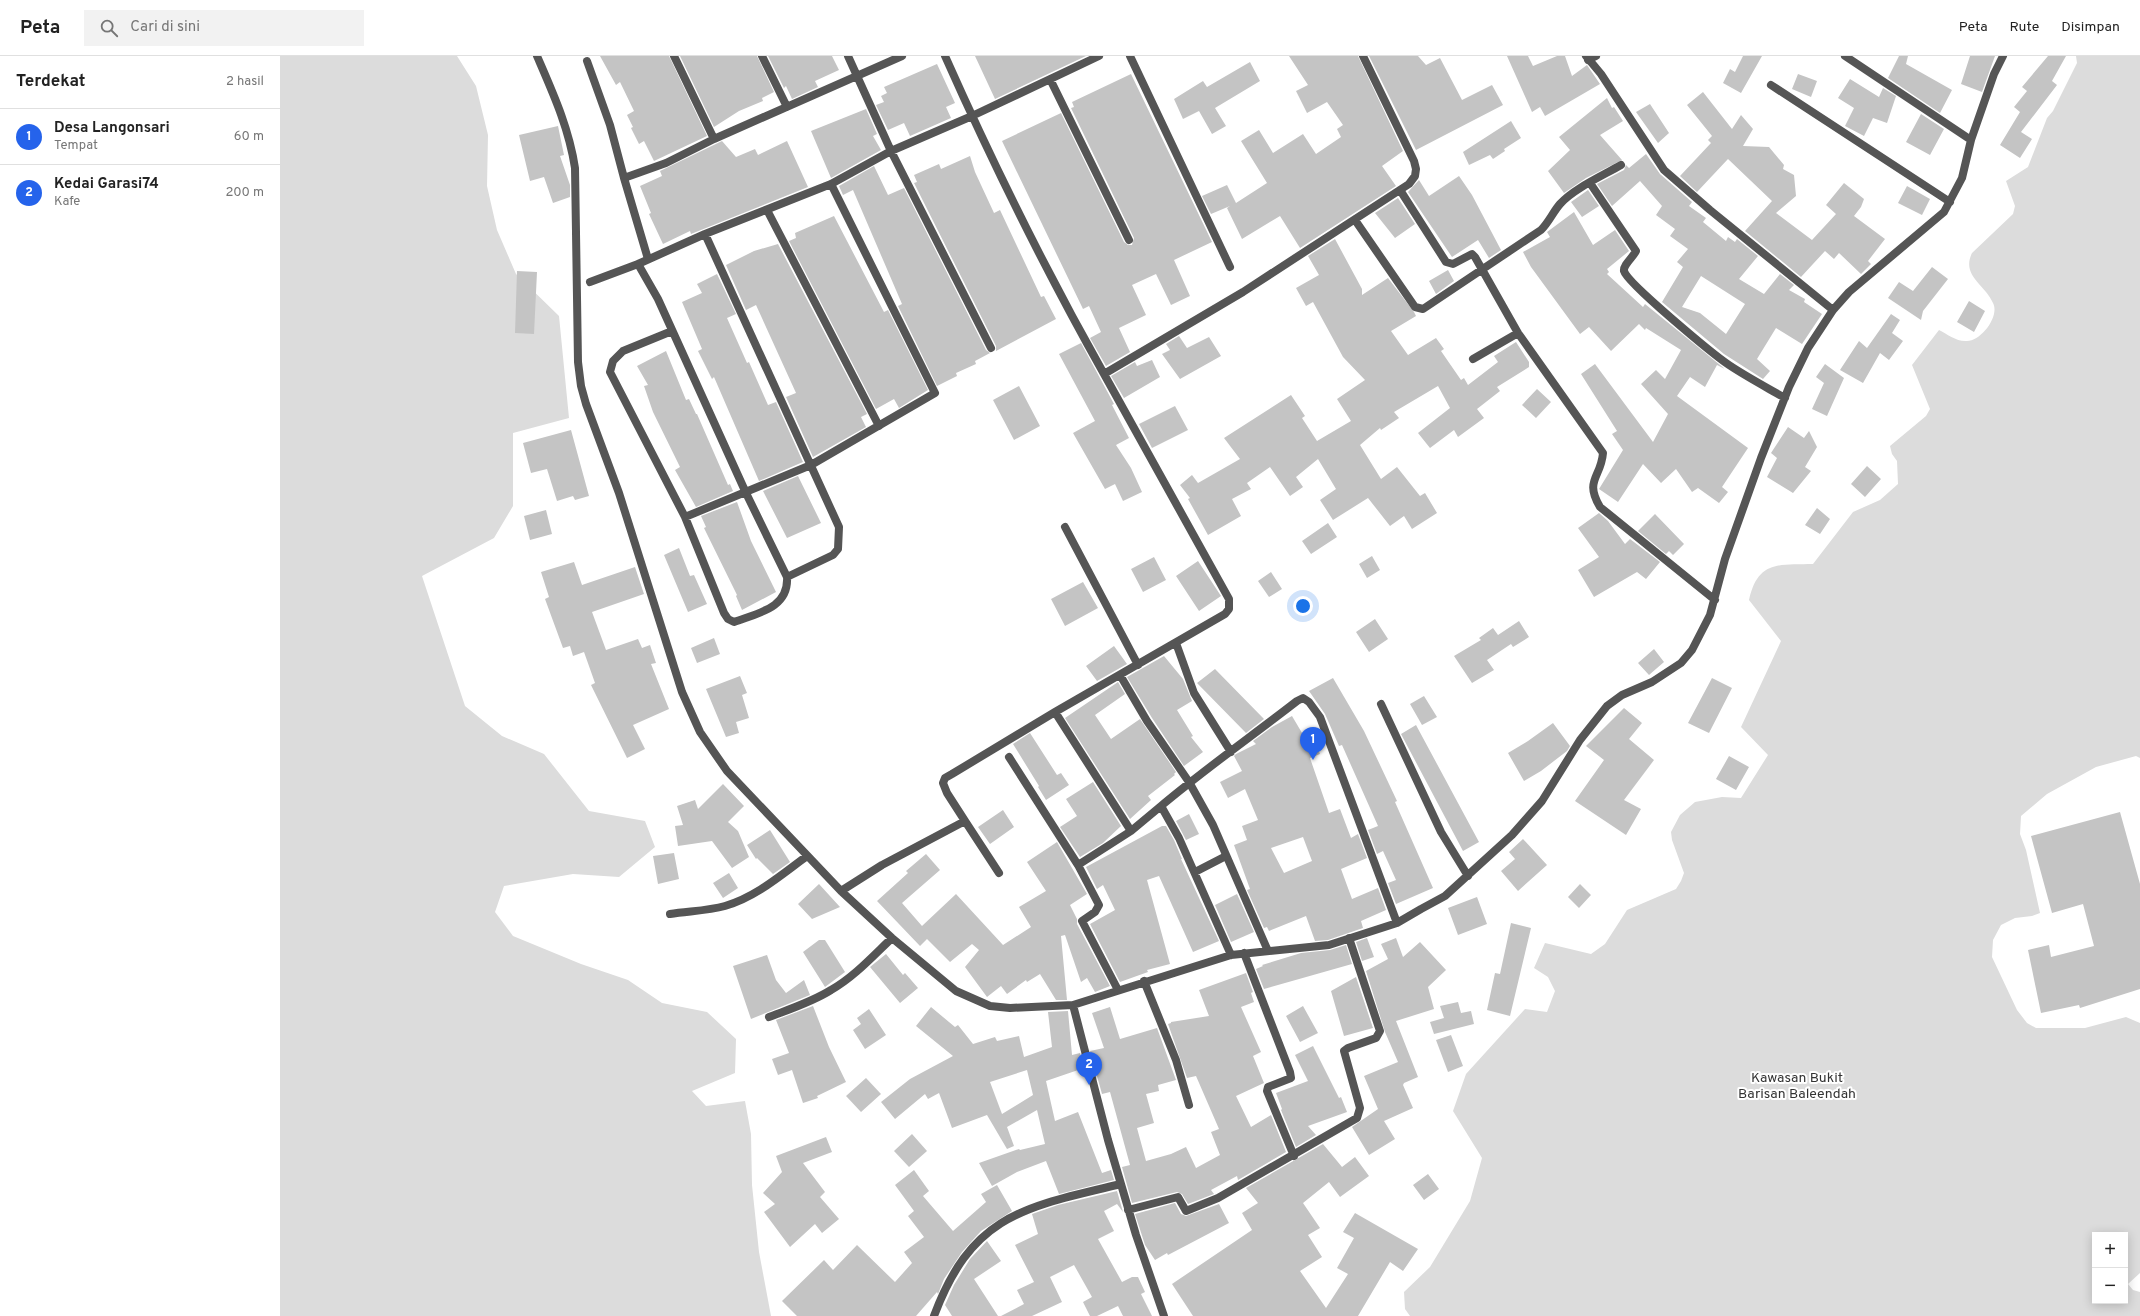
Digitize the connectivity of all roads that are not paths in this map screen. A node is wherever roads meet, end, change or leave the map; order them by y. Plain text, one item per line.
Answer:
1 (537, 56) edge
2 (674, 56) edge
3 (762, 56) edge
4 (848, 56) edge
5 (902, 56) edge
6 (945, 56) edge
7 (1099, 56) edge
8 (1130, 56) edge
9 (1363, 56) edge
10 (1845, 56) edge
11 (2003, 56) edge
12 (1590, 57) edge
13 (587, 61) dead end
14 (857, 76) junction
15 (1050, 79) junction
16 (1771, 85) dead end
17 (787, 107) junction
18 (972, 116) junction
19 (714, 139) junction
20 (1971, 140) junction
21 (891, 151) junction
22 (1621, 165) dead end
23 (624, 178) junction
24 (1590, 183) junction
25 (832, 184) junction
26 (1400, 190) junction
27 (1950, 202) junction
28 (767, 210) junction
29 (1356, 220) junction
30 (705, 234) junction
31 (1129, 240) dead end
32 (648, 259) junction
33 (638, 264) junction
34 (1230, 267) dead end
35 (1483, 270) junction
36 (590, 282) dead end
37 (1833, 310) junction
38 (672, 331) junction
39 (1518, 333) junction
40 (991, 348) dead end
41 (1473, 359) dead end
42 (1104, 374) junction
43 (1785, 398) junction
44 (879, 426) junction
45 (811, 465) junction
46 (746, 493) junction
47 (685, 517) junction
48 (1065, 527) dead end
49 (787, 577) junction
50 (1715, 600) junction
51 (1176, 643) junction
52 (1138, 665) junction
53 (1120, 675) junction
54 (1381, 704) dead end
55 (1055, 712) junction
56 (1231, 752) junction
57 (1009, 757) dead end
58 (1189, 782) junction
59 (1161, 806) junction
60 (966, 821) junction
61 (1131, 831) junction
62 (807, 856) junction
63 (1226, 856) junction
64 (1078, 865) junction
65 (1195, 872) junction
66 (999, 873) dead end
67 (1468, 876) junction
68 (841, 890) junction
69 (670, 914) dead end
70 (1396, 923) junction
71 (892, 938) junction
72 (1349, 938) junction
73 (1268, 951) junction
74 (1244, 953) junction
75 (1231, 956) junction
76 (1144, 981) junction
77 (1118, 990) junction
78 (1073, 1005) junction
79 (769, 1018) dead end
80 (1189, 1105) dead end
81 (1294, 1156) junction
82 (1120, 1184) junction
83 (1128, 1210) junction
84 (934, 1316) edge
85 (1164, 1316) edge

1 - 62 street
2 - 19 street
3 - 17 street
4 - 14 street
5 - 14 street
6 - 18 street
7 - 15 street
8 - 34 street
9 - 26 street
10 - 20 street
11 - 20 street
12 - 37 street
13 - 23 street
14 - 17 street
14 - 21 street
15 - 18 street
15 - 31 street
16 - 27 street
17 - 19 street
18 - 21 street
18 - 42 street
19 - 23 street
20 - 27 street
21 - 25 street
21 - 40 street
22 - 24 street
23 - 32 street
24 - 35 street
24 - 43 street
25 - 28 street
25 - 44 street
26 - 29 street
26 - 35 street
27 - 37 street
28 - 30 street
28 - 44 street
29 - 35 street
29 - 42 street
30 - 32 street
30 - 45 street
32 - 33 street
33 - 36 street
33 - 38 street
35 - 39 street
37 - 43 street
38 - 46 street
38 - 47 street
39 - 41 street
39 - 50 street
42 - 51 street
43 - 50 street
44 - 45 street
45 - 46 street
45 - 49 street
46 - 47 street
46 - 49 street
47 - 49 street
48 - 52 street
50 - 67 street
51 - 52 street
51 - 56 street
52 - 53 street
53 - 55 street
53 - 58 street
54 - 67 street
55 - 60 street
55 - 61 street
56 - 58 street
56 - 70 street
57 - 64 street
58 - 59 street
58 - 63 street
59 - 61 street
59 - 65 street
60 - 66 street
60 - 68 street
61 - 64 street
62 - 68 street
62 - 69 street
63 - 65 street
63 - 73 street
64 - 77 street
65 - 75 street
67 - 70 street
68 - 71 street
70 - 72 street
71 - 78 street
71 - 79 street
72 - 73 street
72 - 81 street
73 - 74 street
74 - 75 street
74 - 81 street
75 - 76 street
76 - 77 street
76 - 80 street
77 - 78 street
78 - 82 street
81 - 83 street
82 - 83 street
82 - 84 street
83 - 85 street

